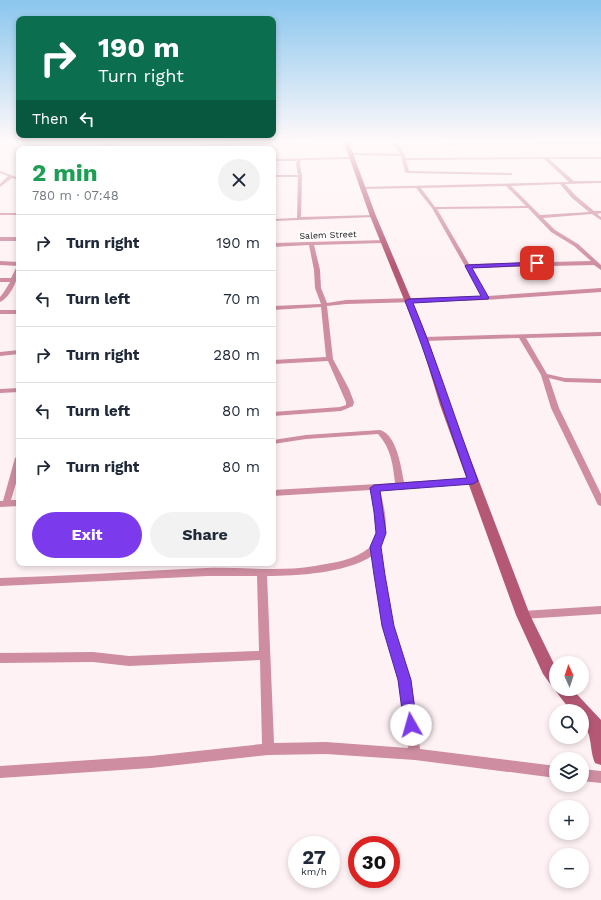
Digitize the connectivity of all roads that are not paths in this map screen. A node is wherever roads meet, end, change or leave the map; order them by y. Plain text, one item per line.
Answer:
1 (300, 182) edge
2 (360, 182) edge
3 (601, 182) edge
4 (561, 183) junction
5 (572, 183) joint
6 (519, 184) joint
7 (508, 185) junction
8 (418, 186) junction
9 (362, 188) junction
10 (528, 207) junction
11 (434, 208) junction
12 (601, 212) edge
13 (593, 213) junction
14 (0, 214) edge
15 (16, 214) edge
16 (373, 216) junction
17 (538, 217) junction
18 (299, 219) junction
19 (601, 219) edge
20 (276, 220) edge
21 (0, 239) edge
22 (16, 239) edge
23 (383, 241) junction
24 (311, 244) junction
25 (276, 245) edge
26 (594, 262) junction
27 (0, 263) edge
28 (16, 264) edge
29 (468, 266) junction
30 (601, 268) edge
31 (16, 274) edge
32 (0, 280) edge
33 (13, 280) junction
34 (601, 290) edge
35 (486, 298) junction
36 (0, 300) edge
37 (409, 301) junction
38 (324, 304) junction
39 (276, 308) edge
40 (0, 312) edge
41 (16, 312) edge
42 (601, 334) edge
43 (522, 337) junction
44 (424, 339) junction
45 (16, 352) edge
46 (0, 354) edge
47 (330, 360) junction
48 (276, 362) edge
49 (544, 374) junction
50 (601, 381) edge
51 (16, 390) edge
52 (0, 391) edge
53 (276, 414) edge
54 (276, 442) edge
55 (16, 467) edge
56 (473, 481) junction
57 (400, 486) junction
58 (374, 488) junction
59 (276, 494) edge
60 (16, 503) edge
61 (601, 503) edge
62 (3, 504) edge
63 (376, 547) junction
64 (262, 572) junction
65 (0, 582) edge
66 (601, 610) edge
67 (524, 616) junction
68 (265, 655) junction
69 (0, 658) edge
70 (549, 670) edge
71 (568, 696) edge
72 (574, 704) edge
73 (589, 720) edge
74 (599, 729) edge
75 (268, 749) junction
76 (415, 754) junction
77 (601, 757) edge
78 (549, 771) edge
79 (0, 772) edge
80 (589, 776) edge
81 (601, 777) edge

1 - 18 street
2 - 9 street
3 - 5 street
4 - 5 street
4 - 6 street
4 - 13 street
6 - 7 street
7 - 8 street
7 - 10 street
8 - 9 street
8 - 11 street
9 - 16 street
10 - 11 street
10 - 17 street
11 - 29 street
12 - 13 street
13 - 17 street
13 - 19 street
14 - 15 street
16 - 18 street
16 - 23 street
17 - 26 street
18 - 20 street
21 - 22 street
23 - 24 street, Salem Street
23 - 37 street
24 - 25 street, Salem Street
24 - 38 street
26 - 29 street
26 - 30 street
27 - 28 street
29 - 35 street
31 - 33 street
32 - 33 street
33 - 36 street
34 - 35 street
35 - 37 street
37 - 38 street
37 - 44 street
38 - 39 street
38 - 47 street
40 - 41 street
42 - 43 street
43 - 44 street
43 - 49 street
44 - 56 street
45 - 46 street
47 - 48 street
47 - 53 street
49 - 50 street
49 - 61 street
51 - 52 street
54 - 57 street
55 - 62 street
56 - 57 street
56 - 67 street
57 - 58 street
58 - 59 street
58 - 63 street
60 - 62 street
63 - 64 street
63 - 76 street
64 - 65 street
64 - 68 street
66 - 67 street
67 - 70 street
68 - 69 street
68 - 75 street
71 - 72 street
73 - 74 street
74 - 77 street
75 - 76 street
75 - 79 street
76 - 78 street
80 - 81 street

